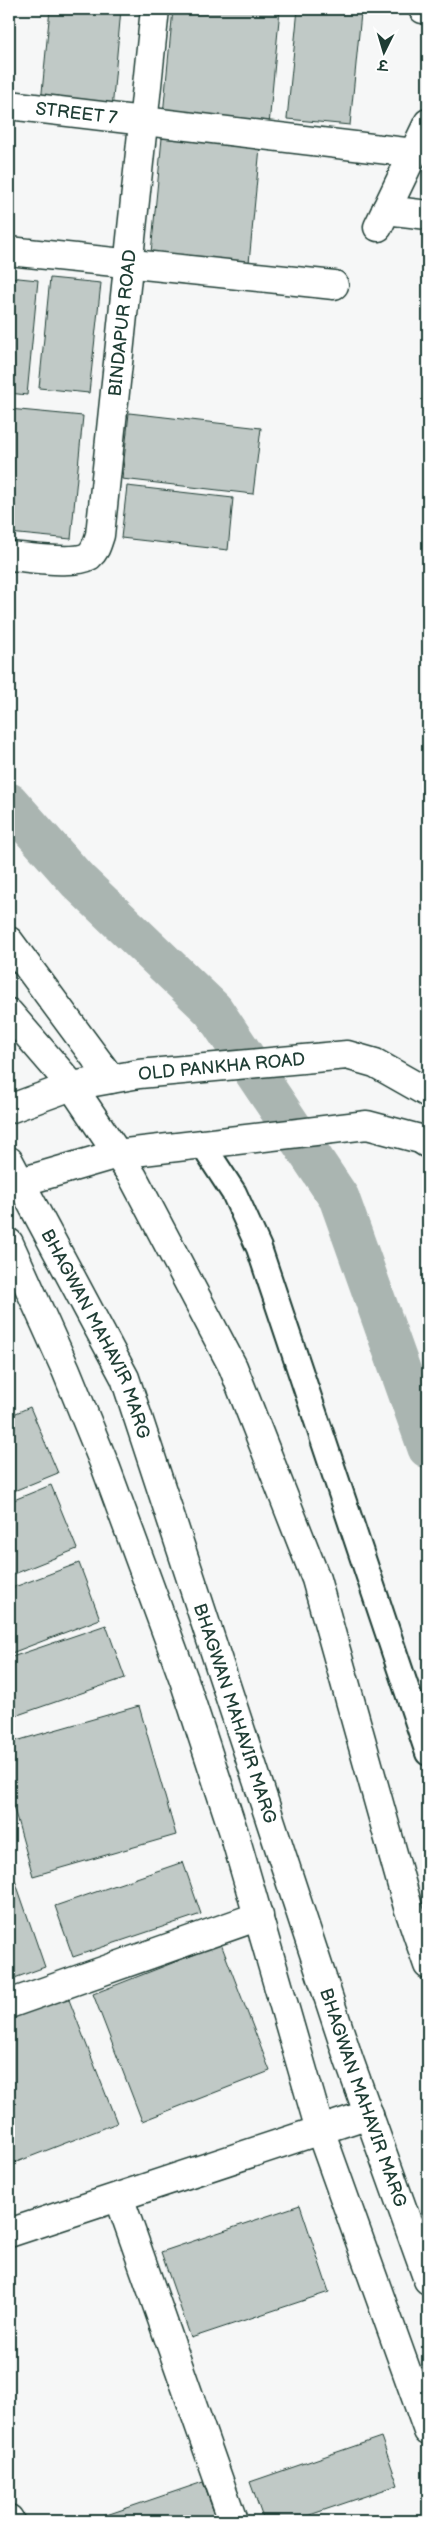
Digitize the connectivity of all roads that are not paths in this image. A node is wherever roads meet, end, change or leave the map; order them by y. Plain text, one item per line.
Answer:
1 (155, 9) edge
2 (423, 9) edge
3 (428, 10) edge
4 (9, 105) edge
5 (142, 122) junction
6 (428, 123) edge
7 (414, 152) junction
8 (428, 215) edge
9 (9, 251) edge
10 (126, 263) junction
11 (334, 285) dead end
12 (9, 556) edge
13 (9, 941) edge
14 (9, 1013) edge
15 (111, 1079) junction
16 (72, 1086) junction
17 (428, 1093) edge
18 (9, 1109) edge
19 (202, 1144) junction
20 (428, 1144) edge
21 (117, 1154) junction
22 (15, 1172) edge
23 (9, 1243) edge
24 (428, 1752) edge
25 (259, 1916) junction
26 (428, 1965) edge
27 (9, 2004) edge
28 (368, 2114) junction
29 (320, 2130) junction
30 (119, 2197) junction
31 (9, 2233) edge
32 (428, 2280) edge
33 (428, 2431) edge
34 (233, 2521) edge

1 - 5 street, BINDAPUR ROAD
2 - 3 street
4 - 5 street, STREET 7
5 - 7 street, STREET 7
5 - 10 street, BINDAPUR ROAD
6 - 7 street
7 - 8 street
9 - 10 street
10 - 11 street
10 - 12 street, BINDAPUR ROAD
13 - 15 street
14 - 16 street
15 - 16 street, OLD PANKHA ROAD
15 - 17 street, OLD PANKHA ROAD
16 - 18 street, OLD PANKHA ROAD
16 - 21 street
19 - 20 street
19 - 21 street
19 - 24 lane
21 - 22 street
21 - 26 street
22 - 28 street, BHAGWAN MAHAVIR MARG
23 - 25 street
25 - 27 street
25 - 29 street
28 - 29 street
28 - 32 street, BHAGWAN MAHAVIR MARG
29 - 30 street
29 - 33 street
30 - 31 street
30 - 34 street

